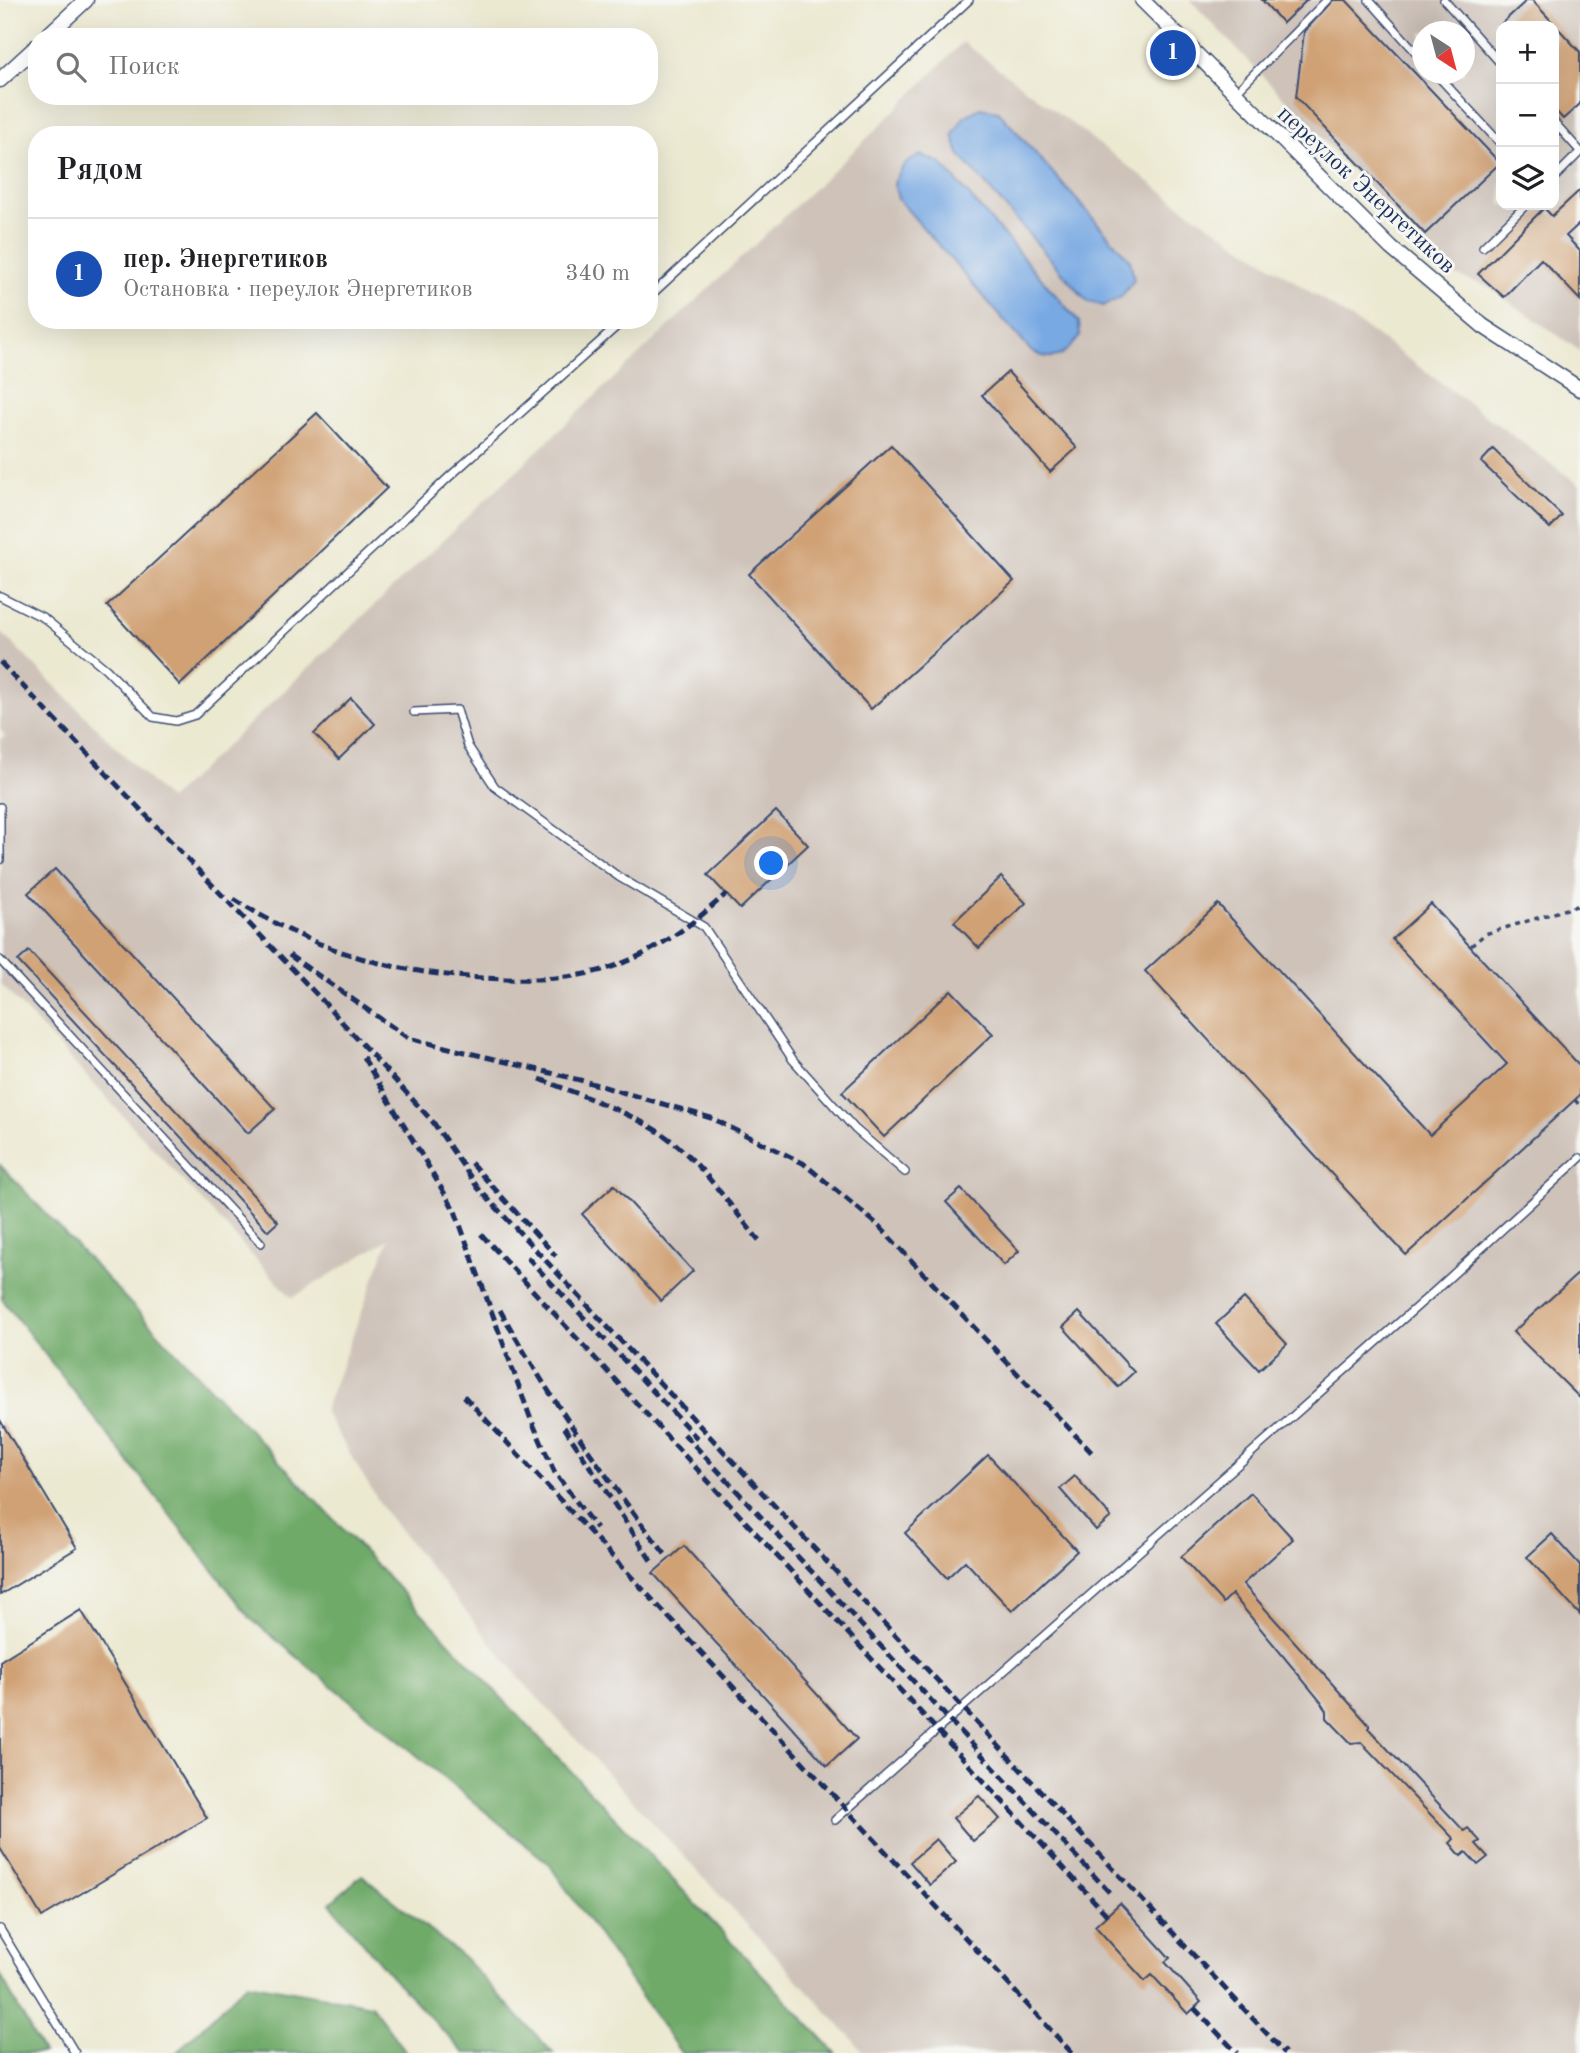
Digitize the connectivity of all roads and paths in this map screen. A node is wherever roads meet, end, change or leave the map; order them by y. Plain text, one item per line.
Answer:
1 (86, 0) edge
2 (969, 0) edge
3 (1142, 0) edge
4 (1327, 0) edge
5 (1369, 0) edge
6 (1444, 0) edge
7 (56, 28) edge
8 (1412, 47) edge
9 (28, 54) edge
10 (1496, 58) edge
11 (0, 80) edge
12 (1445, 84) edge
13 (1235, 94) junction
14 (1559, 128) edge
15 (1496, 139) edge
16 (1580, 152) edge
17 (1559, 173) edge
18 (1521, 210) edge
19 (1483, 247) dead end
20 (658, 289) edge
21 (614, 329) edge
22 (1580, 389) edge
23 (0, 596) edge
24 (414, 712) dead end
25 (0, 807) edge
26 (0, 860) edge
27 (1580, 905) edge
28 (1471, 946) dead end
29 (0, 960) edge
30 (1575, 1100) dead end
31 (1580, 1106) edge
32 (1580, 1158) edge
33 (905, 1172) dead end
34 (261, 1243) dead end
35 (835, 1821) dead end
36 (0, 1929) edge
37 (75, 2053) edge

1 - 7 street
2 - 20 lane
3 - 13 street, переулок Энергетиков
4 - 13 lane
5 - 8 lane
6 - 10 lane
9 - 11 street
12 - 15 lane
13 - 22 street, переулок Энергетиков
14 - 16 lane
16 - 17 lane
18 - 19 lane
21 - 23 lane
24 - 33 lane
25 - 26 lane
27 - 28 path
29 - 34 lane
30 - 31 path
32 - 35 lane
36 - 37 lane

